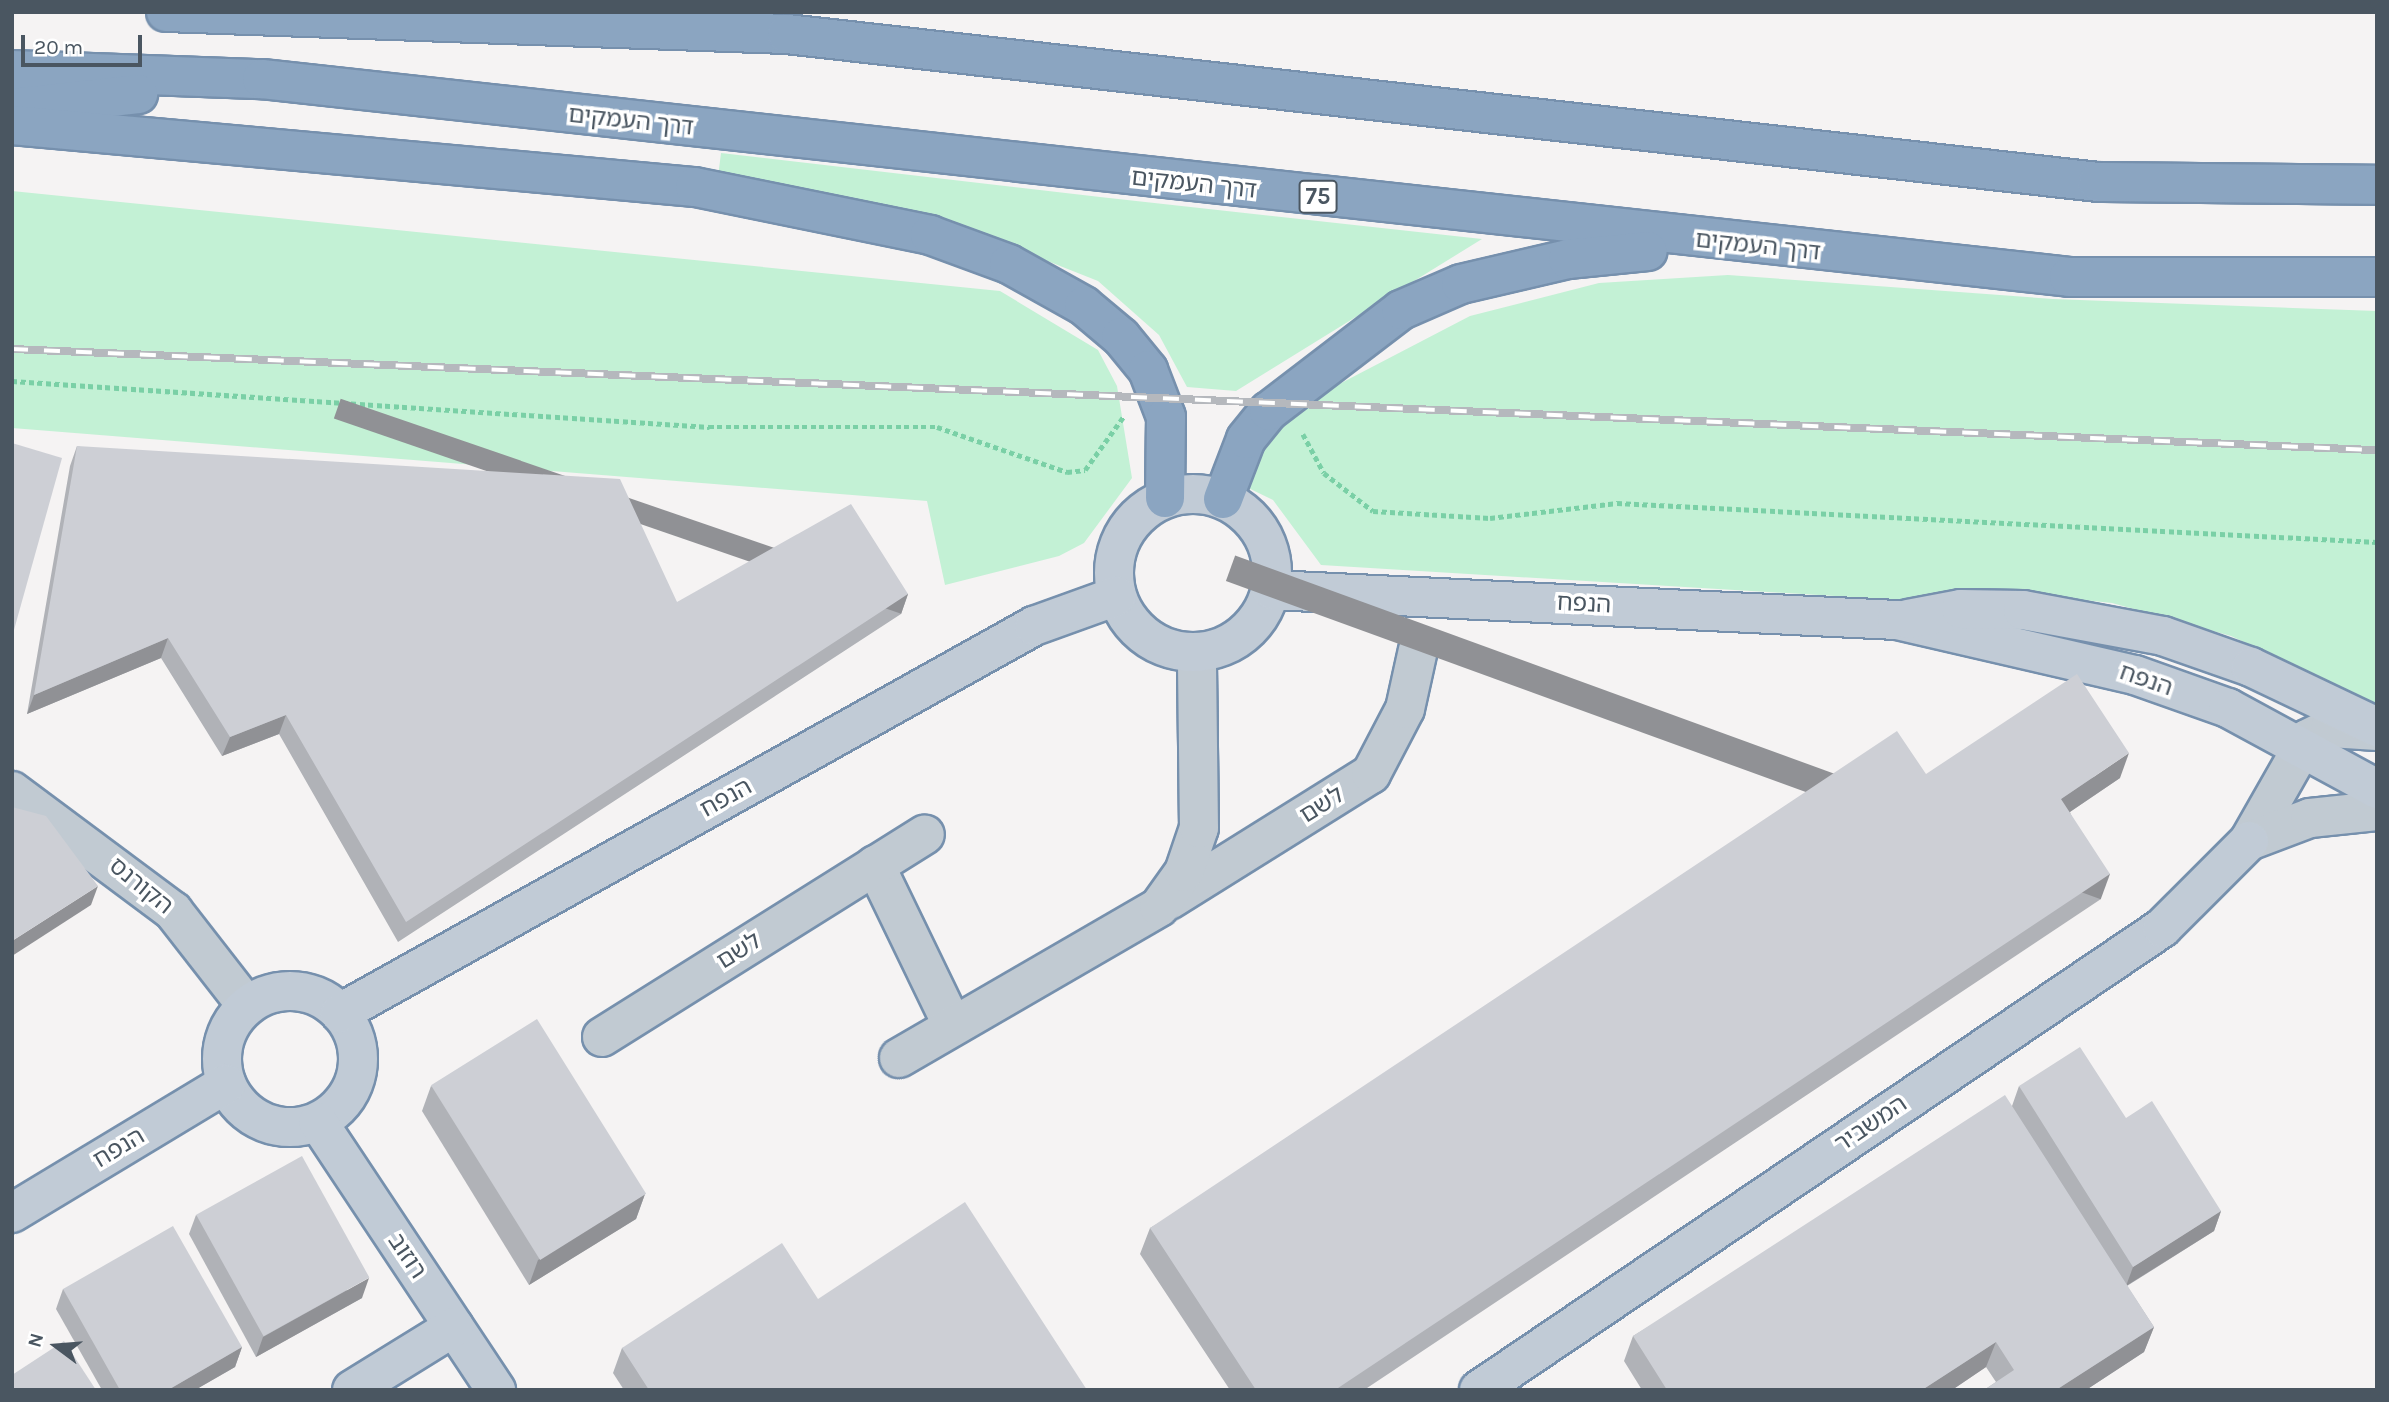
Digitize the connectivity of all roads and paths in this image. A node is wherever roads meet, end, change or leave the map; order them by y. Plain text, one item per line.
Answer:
1 (166, 12) edge
2 (641, 12) edge
3 (787, 34) junction
4 (12, 70) edge
5 (262, 79) junction
6 (12, 108) edge
7 (12, 125) edge
8 (2377, 185) edge
9 (1817, 253) junction
10 (2377, 277) edge
11 (1165, 498) junction
12 (1223, 499) junction
13 (1272, 590) junction
14 (1116, 596) junction
15 (1897, 621) junction
16 (1418, 650) dead end
17 (1197, 653) junction
18 (2377, 729) edge
19 (2300, 747) junction
20 (2377, 789) edge
21 (12, 791) edge
22 (2377, 811) edge
23 (925, 834) dead end
24 (2249, 841) junction
25 (875, 865) junction
26 (1159, 907) junction
27 (247, 1006) junction
28 (341, 1013) junction
29 (953, 1026) junction
30 (602, 1037) dead end
31 (899, 1058) dead end
32 (226, 1084) junction
33 (318, 1122) junction
34 (12, 1213) edge
35 (454, 1327) junction
36 (352, 1390) edge
37 (496, 1390) edge
38 (1479, 1390) edge

1 - 3 highway
2 - 3 highway
3 - 8 highway
4 - 5 highway, דרך העמקים / 75
5 - 6 highway
5 - 9 highway, דרך העמקים / 75
7 - 11 highway
9 - 10 highway, דרך העמקים / 75
9 - 12 highway
11 - 12 street
11 - 14 street
12 - 13 street
13 - 15 street, הנפח
13 - 17 street
14 - 17 street
14 - 28 street, הנפח
15 - 18 street, הנפח
15 - 19 street, הנפח
16 - 26 street, לשם
17 - 26 street, לשם
18 - 19 street, המשביר
19 - 20 street, הנפח
19 - 24 street, המשביר
21 - 27 street, הקורנס
22 - 24 street, המשביר
23 - 25 street, לשם
24 - 38 street, המשביר
25 - 29 street
25 - 30 street, לשם
26 - 29 street, לשם
27 - 28 street
27 - 32 street
28 - 33 street
29 - 31 street, לשם
32 - 33 street
32 - 34 street, הנפח
33 - 35 street, רוזוב
35 - 36 street
35 - 37 street, רוזוב

